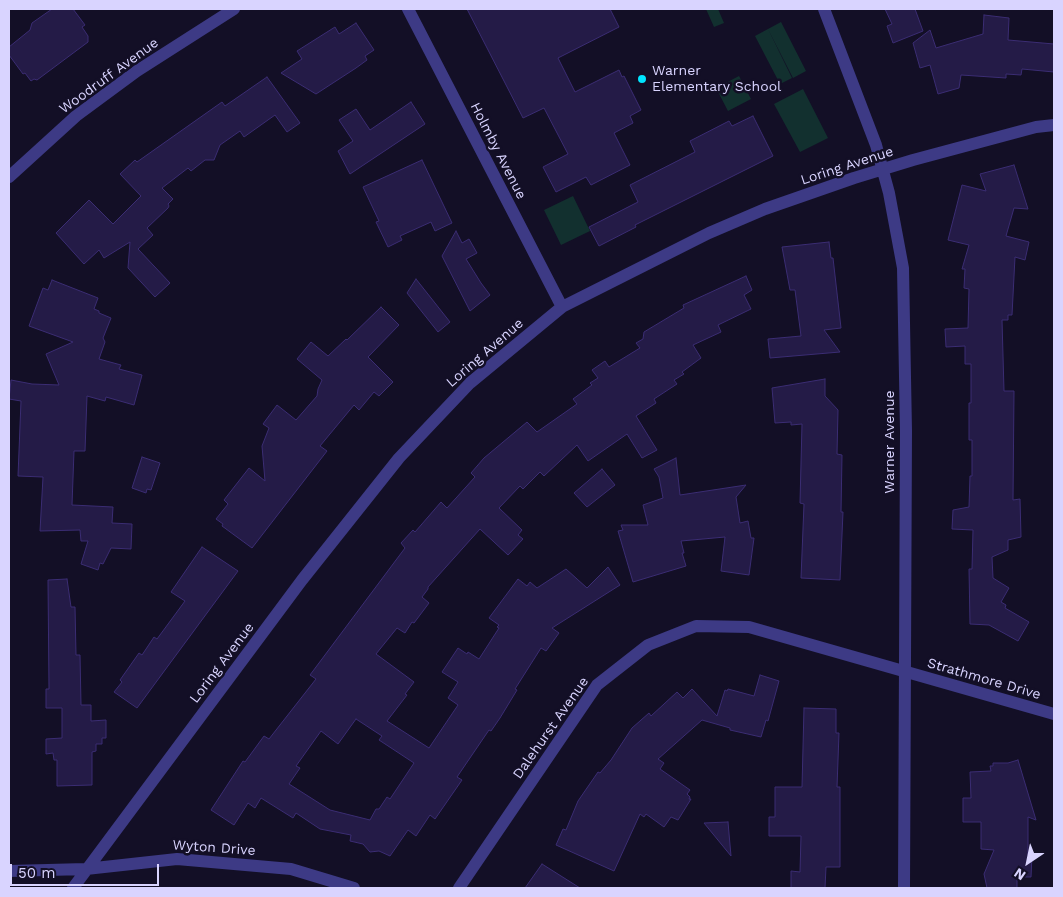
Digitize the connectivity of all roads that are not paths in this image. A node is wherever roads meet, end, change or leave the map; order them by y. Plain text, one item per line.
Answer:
1 (234, 9) edge
2 (408, 9) edge
3 (824, 9) edge
4 (1054, 126) edge
5 (883, 170) junction
6 (9, 177) edge
7 (562, 307) junction
8 (906, 672) junction
9 (1054, 714) edge
10 (86, 869) junction
11 (9, 871) edge
12 (73, 888) edge
13 (354, 888) edge
14 (459, 888) edge
15 (904, 888) edge

1 - 6 street, Woodruff Avenue
2 - 7 street, Holmby Avenue
3 - 5 street, Warner Avenue
4 - 5 street, Loring Avenue
5 - 7 street, Loring Avenue
5 - 8 street, Warner Avenue
7 - 10 street, Loring Avenue
8 - 9 street, Strathmore Drive
8 - 14 street, Dalehurst Avenue
8 - 15 street, Warner Avenue
10 - 11 street, Wyton Drive
10 - 12 street, Loring Avenue
10 - 13 street, Wyton Drive

